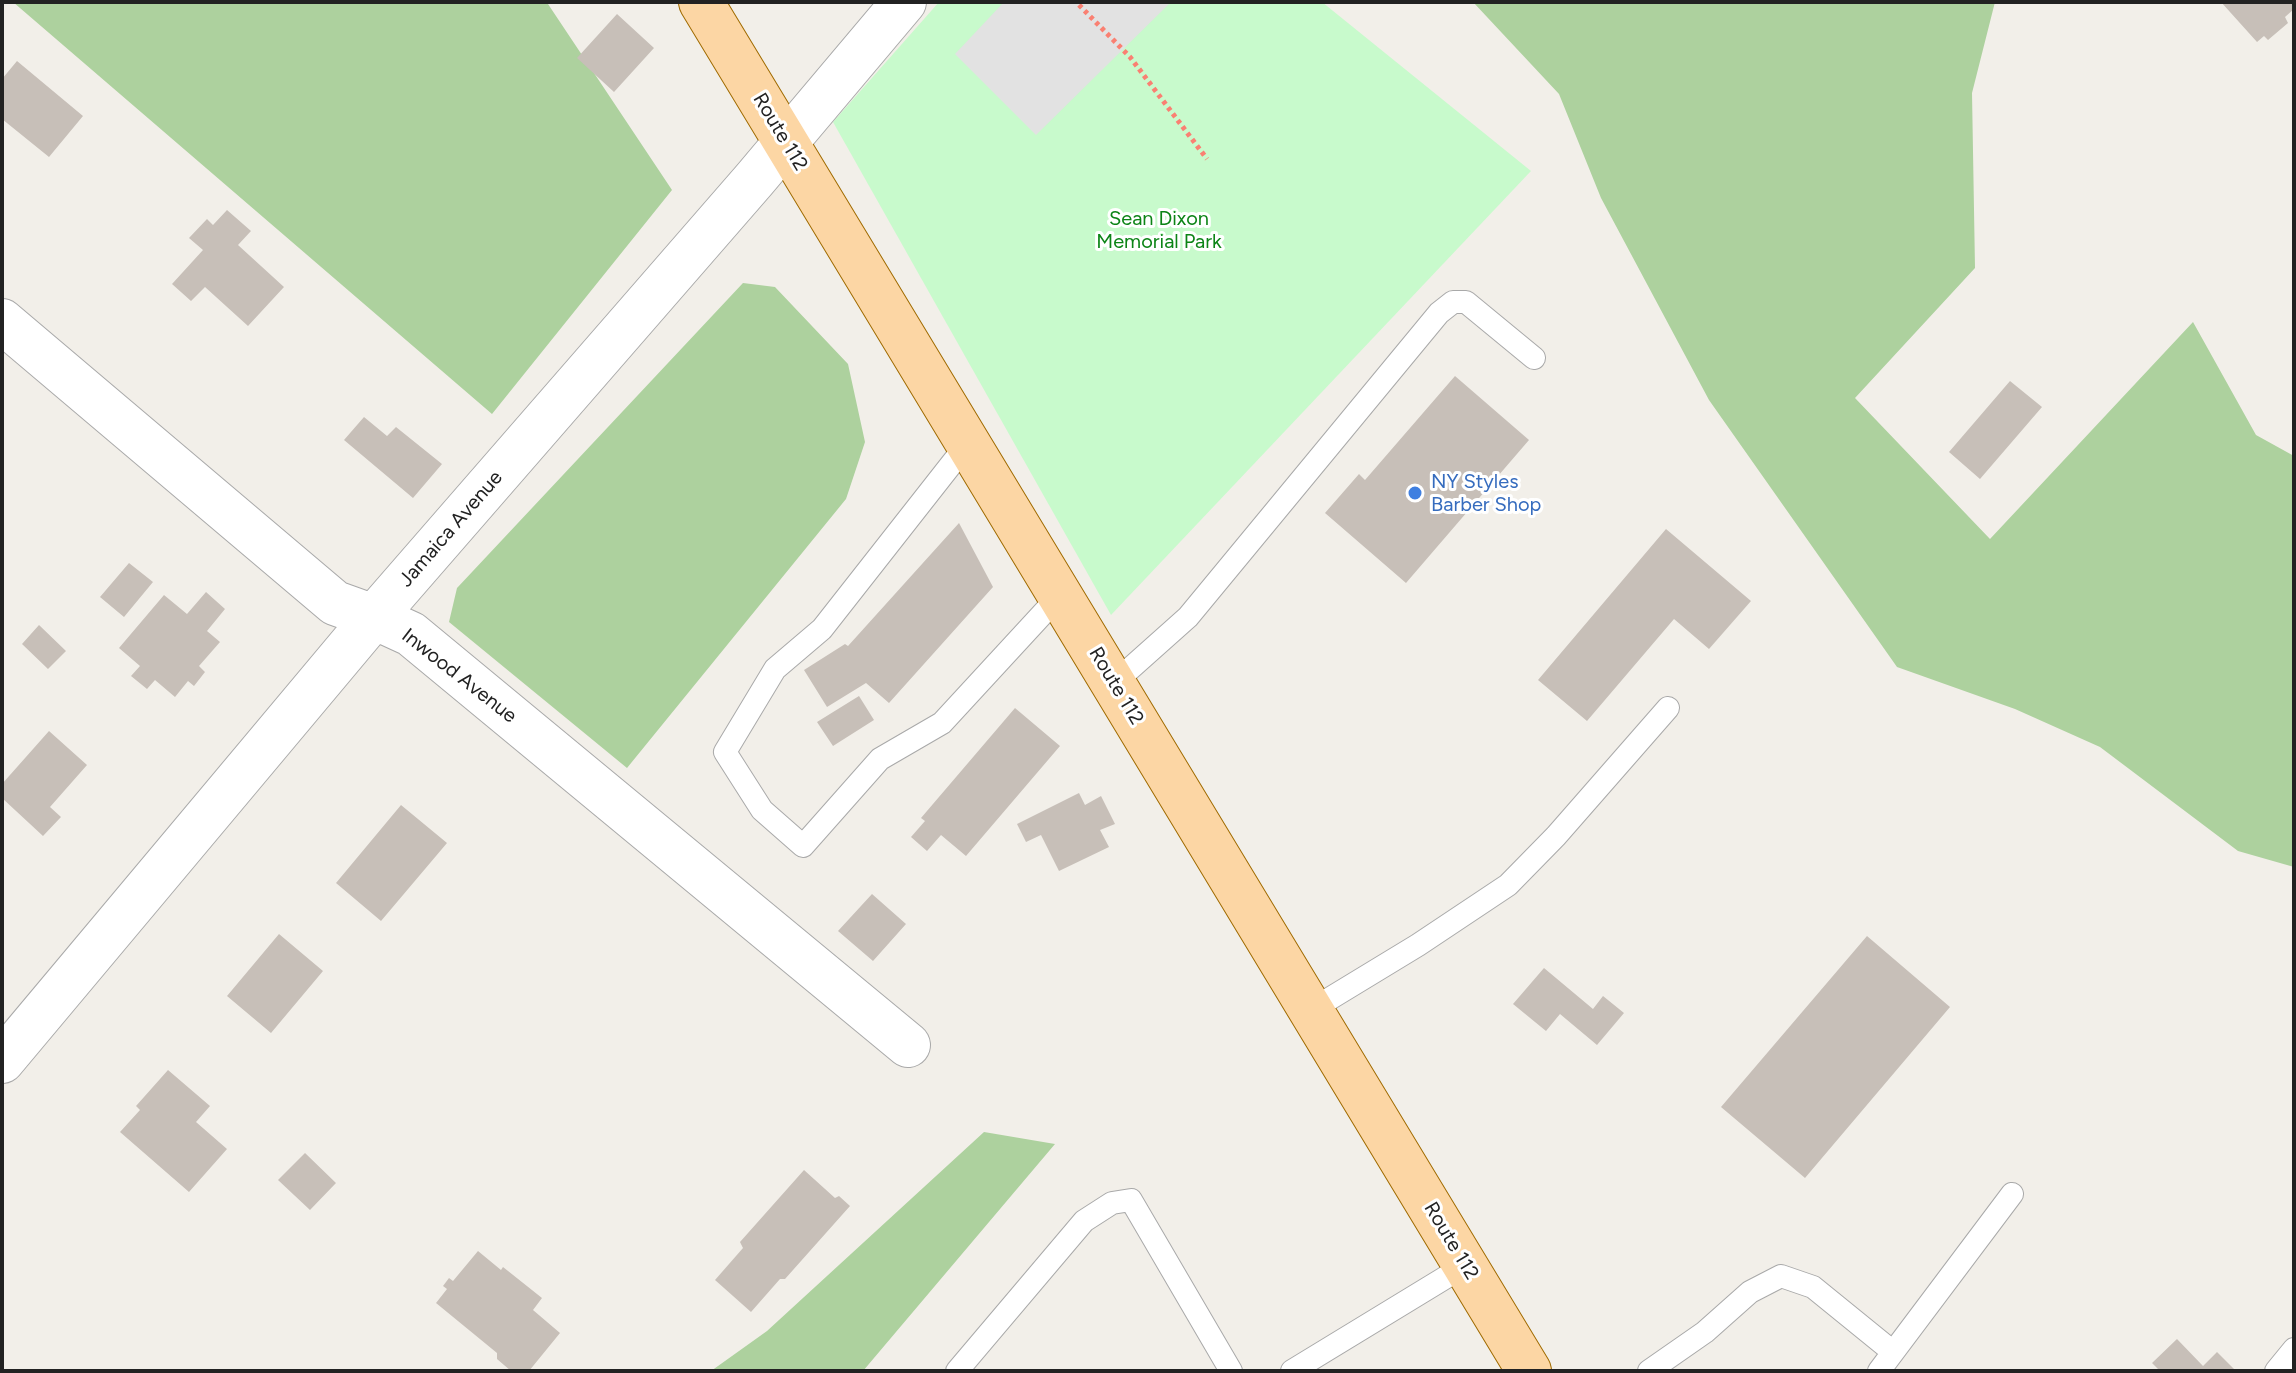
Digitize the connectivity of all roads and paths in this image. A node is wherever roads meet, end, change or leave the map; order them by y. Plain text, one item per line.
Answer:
1 (701, 2) edge
2 (904, 2) edge
3 (1079, 5) dead end
4 (785, 141) junction
5 (1207, 159) dead end
6 (2, 321) edge
7 (1534, 358) dead end
8 (968, 443) junction
9 (1060, 595) junction
10 (374, 617) junction
11 (1114, 683) junction
12 (1668, 708) dead end
13 (1311, 1010) junction
14 (908, 1045) dead end
15 (2, 1061) edge
16 (2012, 1194) dead end
17 (1466, 1265) junction
18 (2294, 1349) edge
19 (1893, 1352) junction
20 (957, 1371) edge
21 (1231, 1371) edge
22 (1292, 1371) edge
23 (1529, 1371) edge
24 (1649, 1371) edge
25 (1879, 1371) edge
26 (2276, 1371) edge

1 - 4 main road, Route 112
2 - 4 street, Jamaica Avenue
3 - 5 path
4 - 8 main road, Route 112
4 - 10 street, Jamaica Avenue
6 - 10 street, Inwood Avenue
7 - 11 lane
8 - 9 main road, Route 112
8 - 9 lane
9 - 11 main road, Route 112
10 - 14 street, Inwood Avenue
10 - 15 street, Jamaica Avenue
11 - 13 main road, Route 112
12 - 13 lane
13 - 17 main road, Route 112
16 - 19 lane
17 - 22 lane
17 - 23 main road, Route 112
18 - 26 lane
19 - 24 lane
19 - 25 lane
20 - 21 lane

